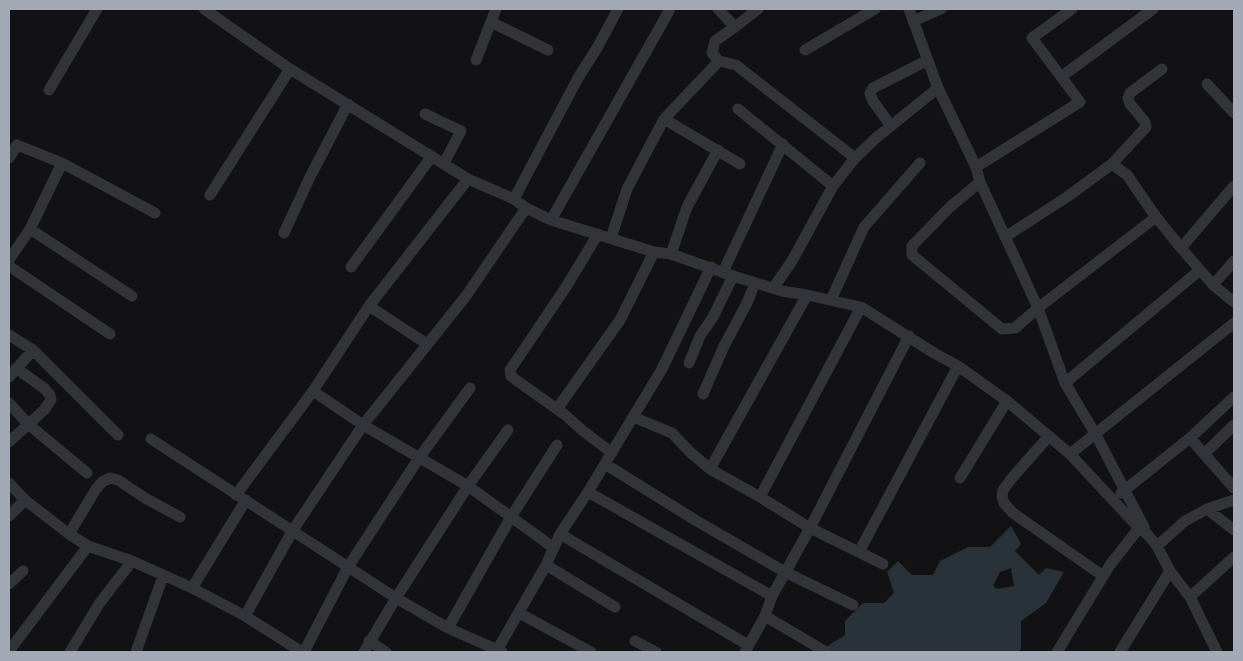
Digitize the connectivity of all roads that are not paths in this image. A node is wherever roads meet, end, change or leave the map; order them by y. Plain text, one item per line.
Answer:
1 (97, 9) edge
2 (204, 9) edge
3 (496, 9) edge
4 (616, 9) edge
5 (718, 9) edge
6 (758, 9) edge
7 (875, 9) edge
8 (908, 9) edge
9 (941, 9) edge
10 (1072, 9) edge
11 (1153, 9) edge
12 (669, 11) dead end
13 (913, 21) junction
14 (491, 22) junction
15 (735, 27) junction
16 (548, 50) dead end
17 (805, 50) dead end
18 (476, 60) dead end
19 (928, 60) junction
20 (719, 61) junction
21 (290, 69) junction
22 (1162, 69) dead end
23 (1061, 77) junction
24 (1207, 84) dead end
25 (938, 88) junction
26 (49, 90) dead end
27 (348, 104) junction
28 (738, 109) dead end
29 (1234, 113) edge
30 (425, 114) dead end
31 (664, 119) junction
32 (892, 126) junction
33 (783, 144) junction
34 (718, 150) junction
35 (432, 156) junction
36 (9, 158) edge
37 (855, 158) junction
38 (62, 163) junction
39 (444, 163) junction
40 (920, 163) dead end
41 (740, 164) dead end
42 (1112, 164) junction
43 (976, 167) junction
44 (468, 179) junction
45 (980, 182) junction
46 (833, 186) junction
47 (1234, 186) edge
48 (210, 195) dead end
49 (514, 199) junction
50 (526, 208) junction
51 (155, 213) dead end
52 (1156, 217) junction
53 (551, 220) junction
54 (30, 229) junction
55 (284, 233) dead end
56 (598, 234) junction
57 (1005, 237) junction
58 (611, 238) junction
59 (1181, 248) junction
60 (654, 252) junction
61 (671, 254) junction
62 (9, 260) edge
63 (1234, 261) edge
64 (9, 266) edge
65 (351, 267) dead end
66 (711, 267) junction
67 (1200, 270) junction
68 (728, 274) junction
69 (755, 282) junction
70 (1214, 285) junction
71 (774, 287) junction
72 (807, 295) junction
73 (132, 296) dead end
74 (831, 300) junction
75 (1234, 302) edge
76 (369, 306) junction
77 (861, 307) junction
78 (1038, 308) junction
79 (1234, 323) edge
80 (110, 334) dead end
81 (9, 335) edge
82 (909, 336) junction
83 (427, 344) junction
84 (33, 350) junction
85 (689, 362) dead end
86 (958, 366) junction
87 (13, 372) edge
88 (1065, 383) junction
89 (470, 388) dead end
90 (313, 391) junction
91 (703, 394) dead end
92 (1234, 397) edge
93 (1007, 401) junction
94 (9, 403) edge
95 (557, 409) junction
96 (634, 417) junction
97 (28, 424) junction
98 (363, 425) junction
99 (1234, 425) edge
100 (508, 430) dead end
101 (118, 435) dead end
102 (1096, 435) junction
103 (1049, 436) junction
104 (1190, 438) junction
105 (151, 439) dead end
106 (9, 442) edge
107 (556, 445) dead end
108 (612, 453) junction
109 (1070, 454) junction
110 (1204, 454) junction
111 (419, 458) junction
112 (605, 464) junction
113 (710, 468) junction
114 (86, 473) dead end
115 (960, 478) dead end
116 (9, 482) edge
117 (468, 486) junction
118 (1234, 488) edge
119 (1126, 490) junction
120 (588, 492) junction
121 (241, 497) junction
122 (760, 497) junction
123 (1112, 499) junction
124 (25, 500) junction
125 (1234, 500) edge
126 (1207, 509) junction
127 (9, 516) edge
128 (180, 517) dead end
129 (511, 517) junction
130 (810, 528) junction
131 (293, 530) junction
132 (1234, 530) edge
133 (1143, 531) junction
134 (69, 534) junction
135 (560, 534) junction
136 (88, 546) junction
137 (1157, 546) junction
138 (554, 548) junction
139 (859, 552) junction
140 (1234, 557) edge
141 (132, 561) junction
142 (883, 564) dead end
143 (546, 565) junction
144 (348, 567) junction
145 (23, 570) dead end
146 (785, 572) junction
147 (1170, 572) junction
148 (163, 576) junction
149 (1103, 576) junction
150 (9, 584) edge
151 (192, 588) junction
152 (772, 596) junction
153 (1190, 597) junction
154 (396, 598) junction
155 (853, 605) dead end
156 (615, 607) dead end
157 (519, 612) junction
158 (245, 616) junction
159 (765, 616) junction
160 (448, 628) junction
161 (369, 641) junction
162 (635, 641) dead end
163 (747, 648) edge
164 (9, 651) edge
165 (498, 651) edge
166 (70, 652) edge
167 (136, 652) edge
168 (303, 652) edge
169 (364, 652) edge
170 (386, 652) edge
171 (591, 652) edge
172 (656, 652) edge
173 (826, 652) edge
174 (1058, 652) edge
175 (1120, 652) edge
176 (1217, 652) edge

1 - 26 street
2 - 21 street
3 - 14 street
4 - 49 street
5 - 15 street
6 - 15 street
7 - 17 street
8 - 13 street
9 - 13 street
10 - 23 street
11 - 23 street
12 - 53 street
13 - 19 street
14 - 16 street
14 - 18 street
15 - 20 street
19 - 25 street
19 - 32 street
20 - 31 street
20 - 37 street
21 - 27 street
21 - 48 street
22 - 42 street
23 - 43 street
24 - 29 street
25 - 32 street
25 - 43 street
27 - 35 street
27 - 55 street
28 - 33 street
30 - 39 street
31 - 34 street
31 - 58 street
32 - 37 street
33 - 46 street
33 - 68 street
34 - 41 street
34 - 61 street
35 - 39 street
35 - 65 street
36 - 38 street
37 - 46 street
38 - 51 street
38 - 54 street
39 - 44 street
40 - 74 street
42 - 52 street
42 - 57 street
43 - 45 street
44 - 49 street
44 - 76 street
45 - 57 street
45 - 78 street
46 - 71 street
47 - 59 street
49 - 50 street
50 - 53 street
50 - 83 street
52 - 59 street
52 - 78 street
53 - 56 street
54 - 62 street
54 - 73 street
56 - 58 street
56 - 95 street
57 - 78 street
58 - 60 street
59 - 67 street
60 - 61 street
60 - 95 street
61 - 66 street
63 - 70 street
64 - 80 street
66 - 68 street
66 - 96 street
67 - 70 street
67 - 88 street
68 - 69 street
68 - 85 street
69 - 71 street
69 - 91 street
70 - 75 street
71 - 72 street
72 - 74 street
72 - 113 street
74 - 77 street
76 - 83 street
76 - 90 street
77 - 82 street
77 - 122 street
78 - 88 street
79 - 102 street
81 - 84 street
82 - 86 street
82 - 130 street
83 - 98 street
84 - 87 street
84 - 101 street
86 - 93 street
86 - 139 street
87 - 97 street
88 - 102 street
89 - 111 street
90 - 98 street
90 - 121 street
92 - 104 street
93 - 103 street
93 - 115 street
94 - 97 street
95 - 108 street
96 - 108 street
96 - 113 street
97 - 106 street
97 - 114 street
98 - 111 street
98 - 131 street
99 - 110 street
100 - 117 street
102 - 109 street
102 - 119 street
103 - 109 street
103 - 149 street
104 - 110 street
104 - 119 street
105 - 121 street
107 - 129 street
108 - 112 street
109 - 123 street
110 - 118 street
111 - 117 street
111 - 144 street
112 - 120 street
112 - 146 street
113 - 122 street
116 - 124 street
117 - 129 street
117 - 154 street
119 - 123 street
119 - 133 street
120 - 135 street
120 - 152 street
121 - 131 street
121 - 151 street
122 - 130 street
123 - 133 street
124 - 127 street
124 - 134 street
125 - 126 street
126 - 132 street
126 - 137 street
128 - 134 street
129 - 138 street
129 - 160 street
130 - 139 street
130 - 146 street
131 - 144 street
131 - 158 street
133 - 137 street
133 - 149 street
134 - 136 street
135 - 138 street
135 - 163 street
136 - 141 street
136 - 164 street
137 - 147 street
138 - 143 street
139 - 142 street
140 - 153 street
141 - 148 street
141 - 166 street
143 - 156 street
143 - 157 street
144 - 154 street
144 - 168 street
145 - 150 street
146 - 152 street
146 - 155 street
147 - 153 street
147 - 175 street
148 - 151 street
148 - 167 street
149 - 174 street
151 - 158 street
152 - 159 street
153 - 176 street
154 - 160 street
154 - 161 street
157 - 165 street
157 - 171 street
158 - 168 street
159 - 163 street
159 - 173 street
160 - 165 street
161 - 169 street
161 - 170 street
162 - 172 street

